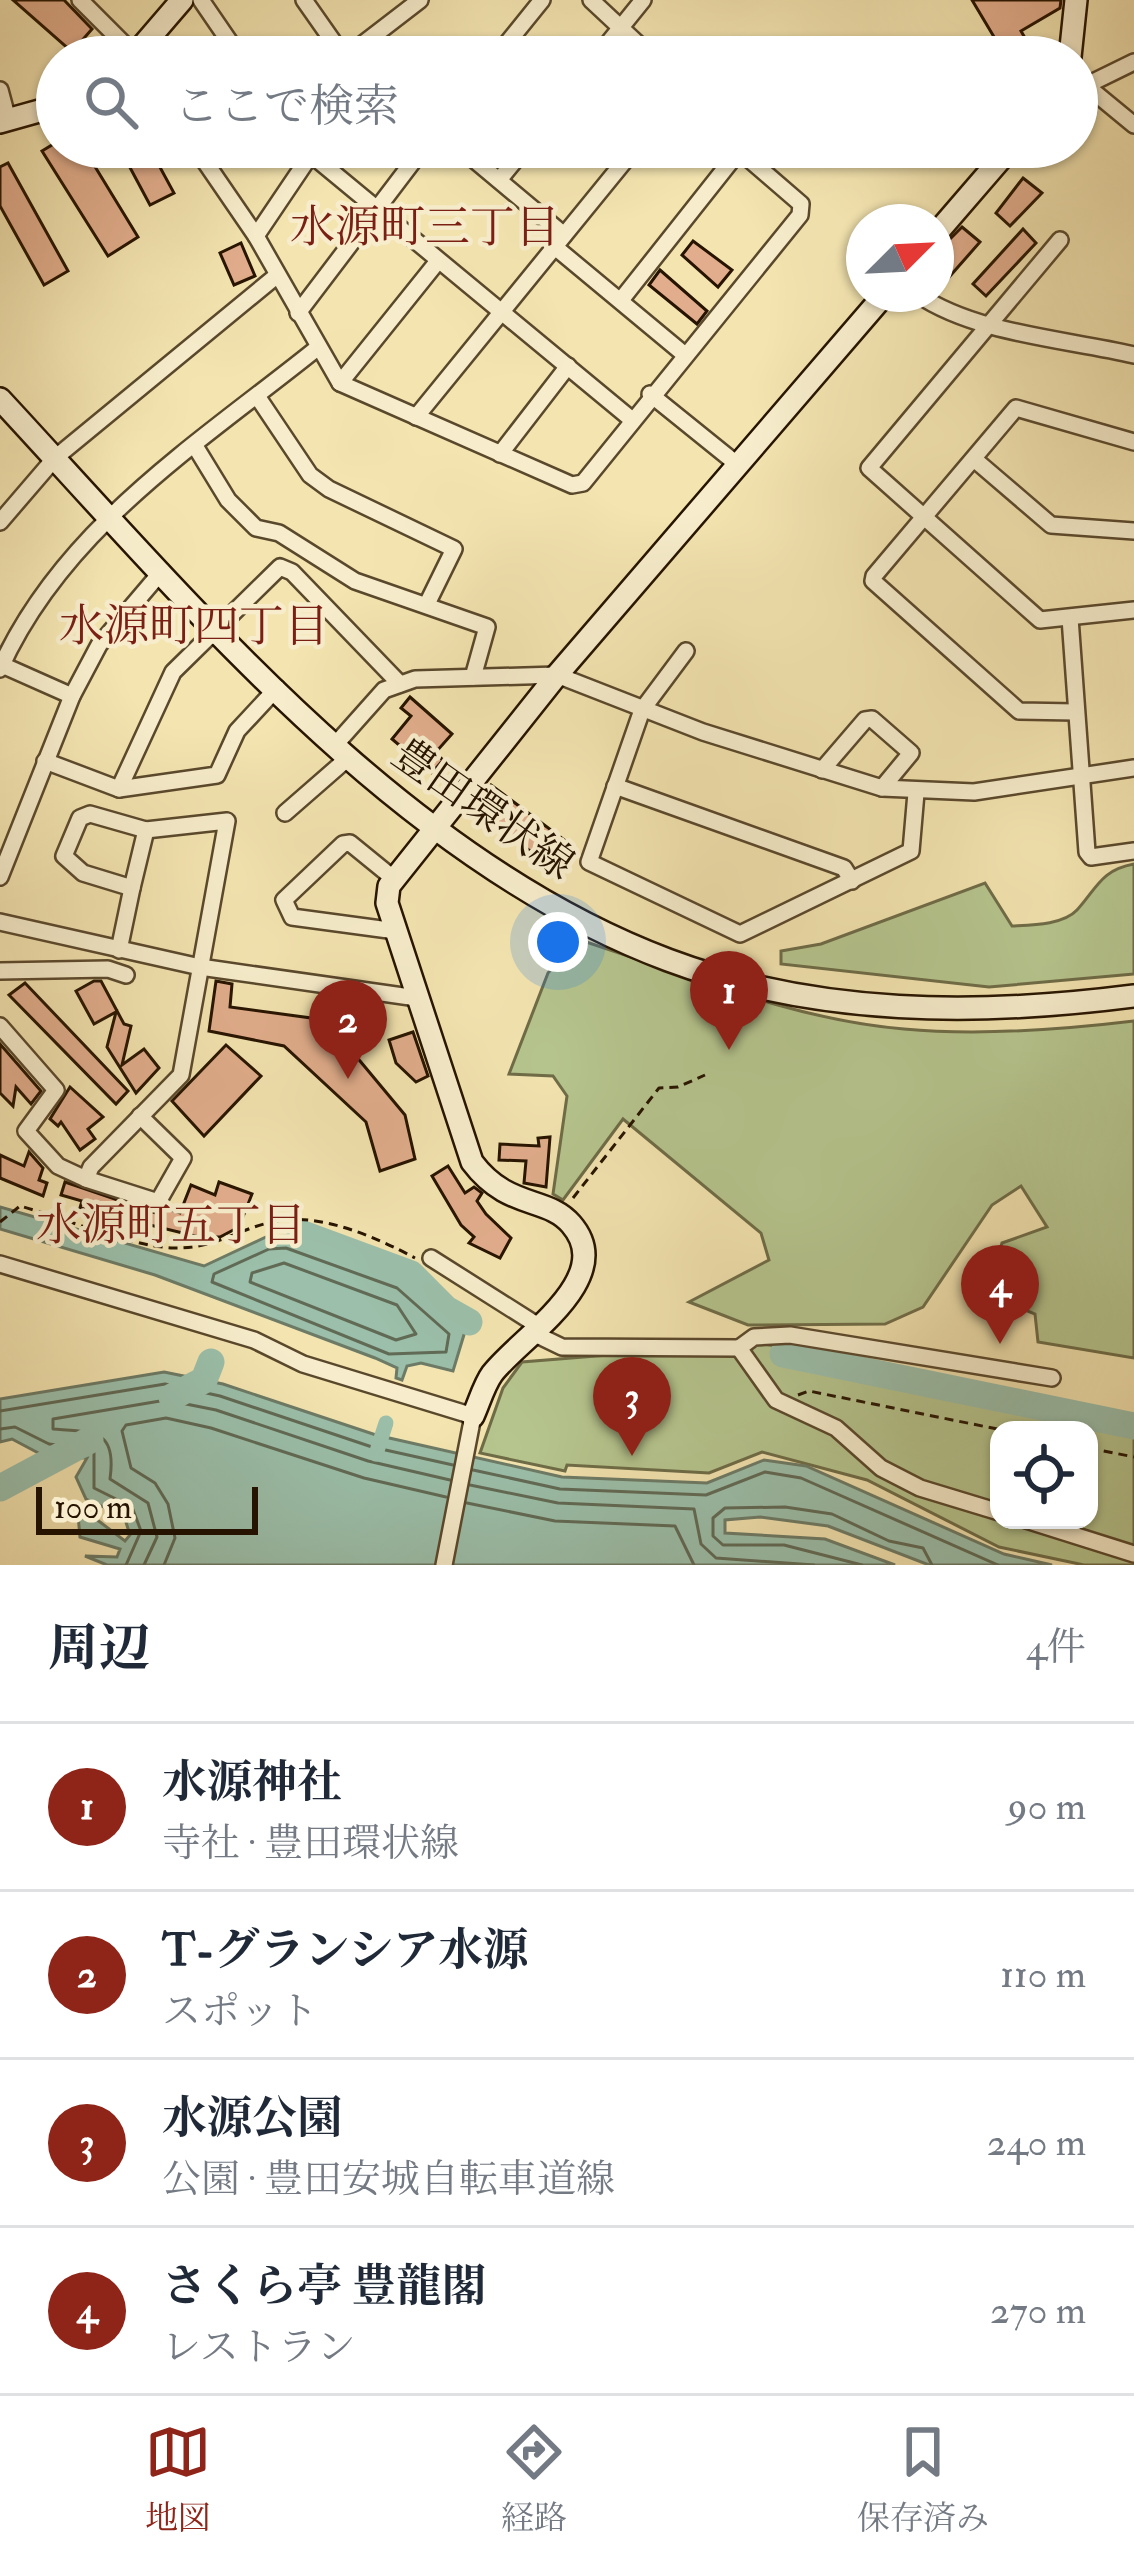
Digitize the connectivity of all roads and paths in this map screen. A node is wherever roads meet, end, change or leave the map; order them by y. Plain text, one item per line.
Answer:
1 (80, 0) edge
2 (182, 0) edge
3 (201, 0) edge
4 (304, 0) edge
5 (421, 0) edge
6 (542, 0) edge
7 (591, 0) edge
8 (643, 0) edge
9 (1076, 0) edge
10 (623, 25) junction
11 (115, 36) edge
12 (152, 36) edge
13 (226, 36) edge
14 (330, 36) edge
15 (373, 36) edge
16 (513, 36) edge
17 (614, 36) edge
18 (633, 36) edge
19 (1072, 36) edge
20 (1134, 62) edge
21 (1098, 76) edge
22 (0, 90) edge
23 (1098, 95) edge
24 (36, 112) edge
25 (4, 121) edge
26 (1134, 124) edge
27 (209, 168) edge
28 (298, 168) edge
29 (328, 168) edge
30 (407, 168) edge
31 (484, 168) edge
32 (509, 168) edge
33 (619, 168) edge
34 (722, 168) edge
35 (759, 168) edge
36 (993, 168) edge
37 (499, 180) junction
38 (374, 210) junction
39 (954, 213) edge
40 (256, 236) junction
41 (1060, 240) dead end
42 (560, 241) junction
43 (438, 261) junction
44 (275, 277) junction
45 (621, 300) junction
46 (503, 311) junction
47 (869, 312) edge
48 (953, 312) edge
49 (298, 313) junction
50 (990, 324) junction
51 (316, 349) junction
52 (685, 355) junction
53 (1134, 355) edge
54 (568, 366) junction
55 (340, 383) junction
56 (650, 394) junction
57 (257, 396) junction
58 (0, 399) edge
59 (416, 417) junction
60 (631, 419) junction
61 (1134, 442) edge
62 (195, 446) junction
63 (500, 454) junction
64 (55, 458) junction
65 (974, 458) junction
66 (737, 465) junction
67 (110, 514) junction
68 (924, 516) junction
69 (0, 522) edge
70 (1134, 531) edge
71 (162, 571) junction
72 (427, 604) junction
73 (1134, 610) edge
74 (1070, 617) junction
75 (217, 627) junction
76 (686, 651) dead end
77 (0, 666) edge
78 (557, 675) junction
79 (473, 677) junction
80 (400, 684) junction
81 (277, 688) junction
82 (72, 696) junction
83 (641, 710) junction
84 (1075, 712) junction
85 (341, 752) junction
86 (45, 761) junction
87 (1134, 768) edge
88 (822, 770) junction
89 (1078, 776) junction
90 (614, 786) junction
91 (881, 788) junction
92 (119, 789) junction
93 (916, 794) junction
94 (285, 813) dead end
95 (146, 830) junction
96 (431, 830) junction
97 (1134, 851) edge
98 (1, 873) edge
99 (393, 878) junction
100 (852, 881) junction
101 (133, 888) junction
102 (0, 922) edge
103 (396, 931) junction
104 (118, 950) junction
105 (200, 967) junction
106 (0, 971) edge
107 (126, 975) dead end
108 (1134, 996) edge
109 (417, 998) junction
110 (0, 1026) edge
111 (705, 1075) dead end
112 (140, 1116) junction
113 (86, 1179) junction
114 (567, 1206) dead end
115 (0, 1222) edge
116 (430, 1262) joint
117 (0, 1264) edge
118 (536, 1330) junction
119 (739, 1348) junction
120 (1052, 1378) dead end
121 (794, 1396) dead end
122 (473, 1416) junction
123 (990, 1428) edge
124 (1098, 1450) edge
125 (1134, 1457) edge
126 (990, 1509) edge
127 (1054, 1529) edge
128 (1134, 1554) edge
129 (444, 1565) edge

1 - 11 street
2 - 12 street
3 - 13 street
4 - 14 street
5 - 15 street
6 - 16 street
7 - 10 street
8 - 10 street
9 - 19 street
10 - 17 street
10 - 18 street
20 - 21 street
22 - 25 street
23 - 26 street
24 - 25 street
27 - 40 street
28 - 40 street
29 - 38 street
30 - 38 street
31 - 37 street
32 - 37 street
33 - 42 street
34 - 45 street
35 - 52 street
36 - 39 street
37 - 42 street
38 - 43 street
38 - 49 street
40 - 44 street
41 - 50 street
42 - 45 street
42 - 46 street
43 - 46 street
43 - 55 street
44 - 49 street
44 - 64 street
45 - 52 street
46 - 54 street
46 - 59 street
47 - 66 street
48 - 50 street
49 - 51 street
50 - 53 street
50 - 68 street
51 - 55 street
51 - 57 street
52 - 56 street
54 - 60 street
54 - 63 street
55 - 59 street
56 - 60 street
56 - 66 street
57 - 62 street
57 - 72 street
58 - 64 street, 豊田環状線
59 - 63 street
60 - 63 street
61 - 65 street
62 - 67 street
62 - 72 street
64 - 67 street, 豊田環状線
64 - 69 street
65 - 68 street
65 - 70 street
66 - 78 street
67 - 71 street, 豊田環状線
67 - 77 street
68 - 74 street
68 - 84 street
71 - 75 street, 豊田環状線
71 - 82 street
72 - 79 street
73 - 74 street
74 - 84 street
75 - 80 street
75 - 81 street, 豊田環状線
75 - 92 street
76 - 83 street
77 - 82 street
78 - 79 street
78 - 83 street
78 - 96 street
79 - 80 street
80 - 85 street
81 - 85 street, 豊田環状線
81 - 92 street
82 - 86 street
83 - 88 street
83 - 90 street
84 - 89 street
85 - 94 street
85 - 96 street, 豊田環状線
86 - 92 street
86 - 98 street
87 - 89 street
88 - 91 street
88 - 91 street
89 - 93 street
89 - 97 street
90 - 100 street
90 - 100 street
91 - 93 street
93 - 100 street
95 - 101 street
95 - 101 street
95 - 105 street
96 - 99 street
96 - 108 street, 豊田環状線
99 - 103 street
99 - 103 street
101 - 104 street
102 - 104 street
103 - 109 street
104 - 105 street
105 - 109 street
105 - 112 street
106 - 107 street
109 - 118 street
110 - 113 street
111 - 114 path
112 - 113 street
112 - 113 street
115 - 116 path
116 - 118 street
117 - 122 street
118 - 119 street
118 - 122 street
119 - 120 street
119 - 126 street
121 - 123 path
122 - 129 street
124 - 125 path
127 - 128 street

